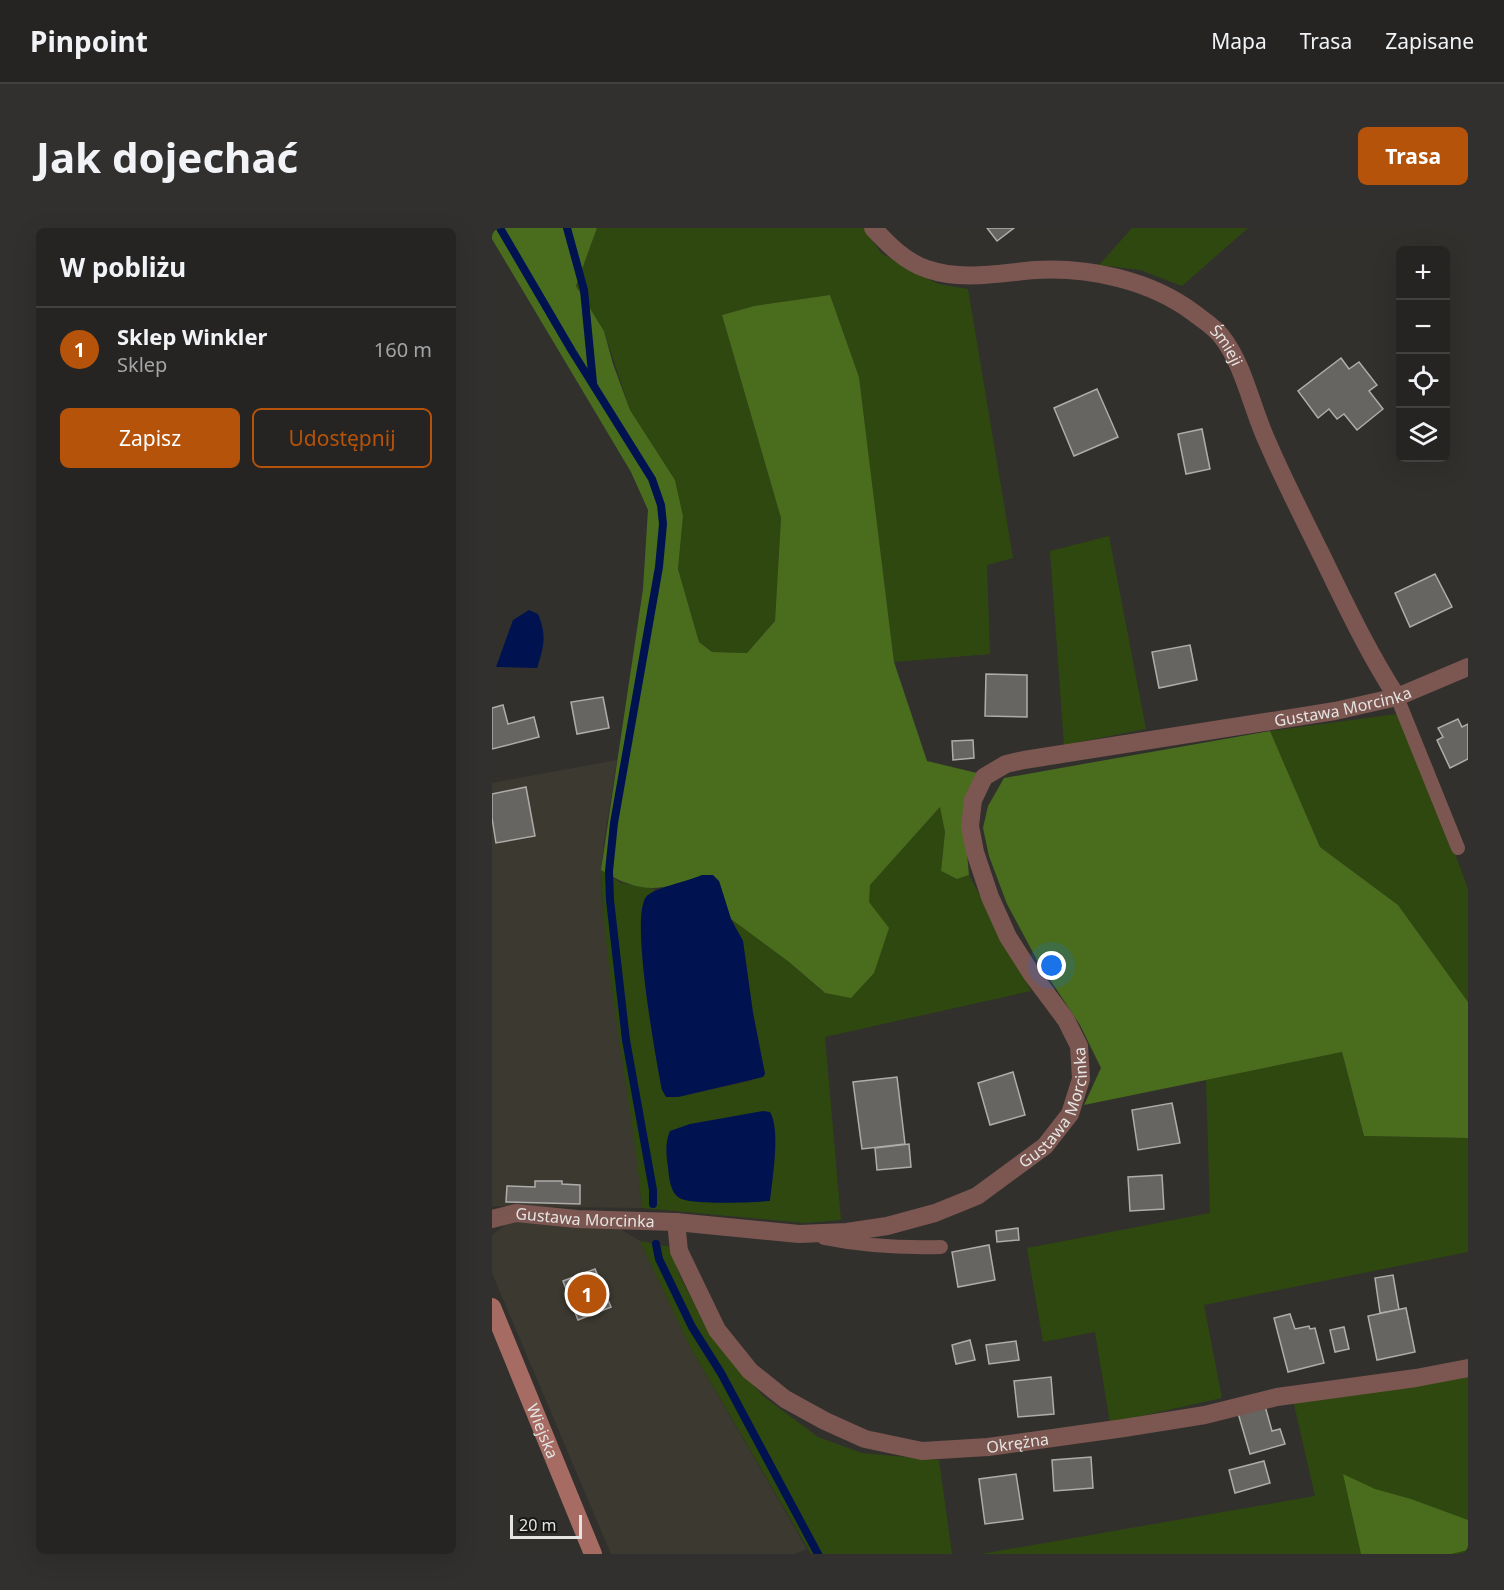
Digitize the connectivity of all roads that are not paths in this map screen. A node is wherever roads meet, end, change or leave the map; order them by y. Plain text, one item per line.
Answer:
1 (873, 228) edge
2 (1468, 667) edge
3 (1397, 696) junction
4 (1458, 848) dead end
5 (492, 1218) edge
6 (676, 1222) junction
7 (813, 1233) junction
8 (941, 1247) dead end
9 (492, 1307) edge
10 (1468, 1368) edge
11 (593, 1554) edge

1 - 3 street, Śmieji
2 - 3 street, Gustawa Morcinka
3 - 4 lane
3 - 7 street, Gustawa Morcinka
5 - 6 street, Gustawa Morcinka
6 - 7 street, Gustawa Morcinka
6 - 10 street, Okrężna
7 - 8 lane
9 - 11 street, Wiejska

